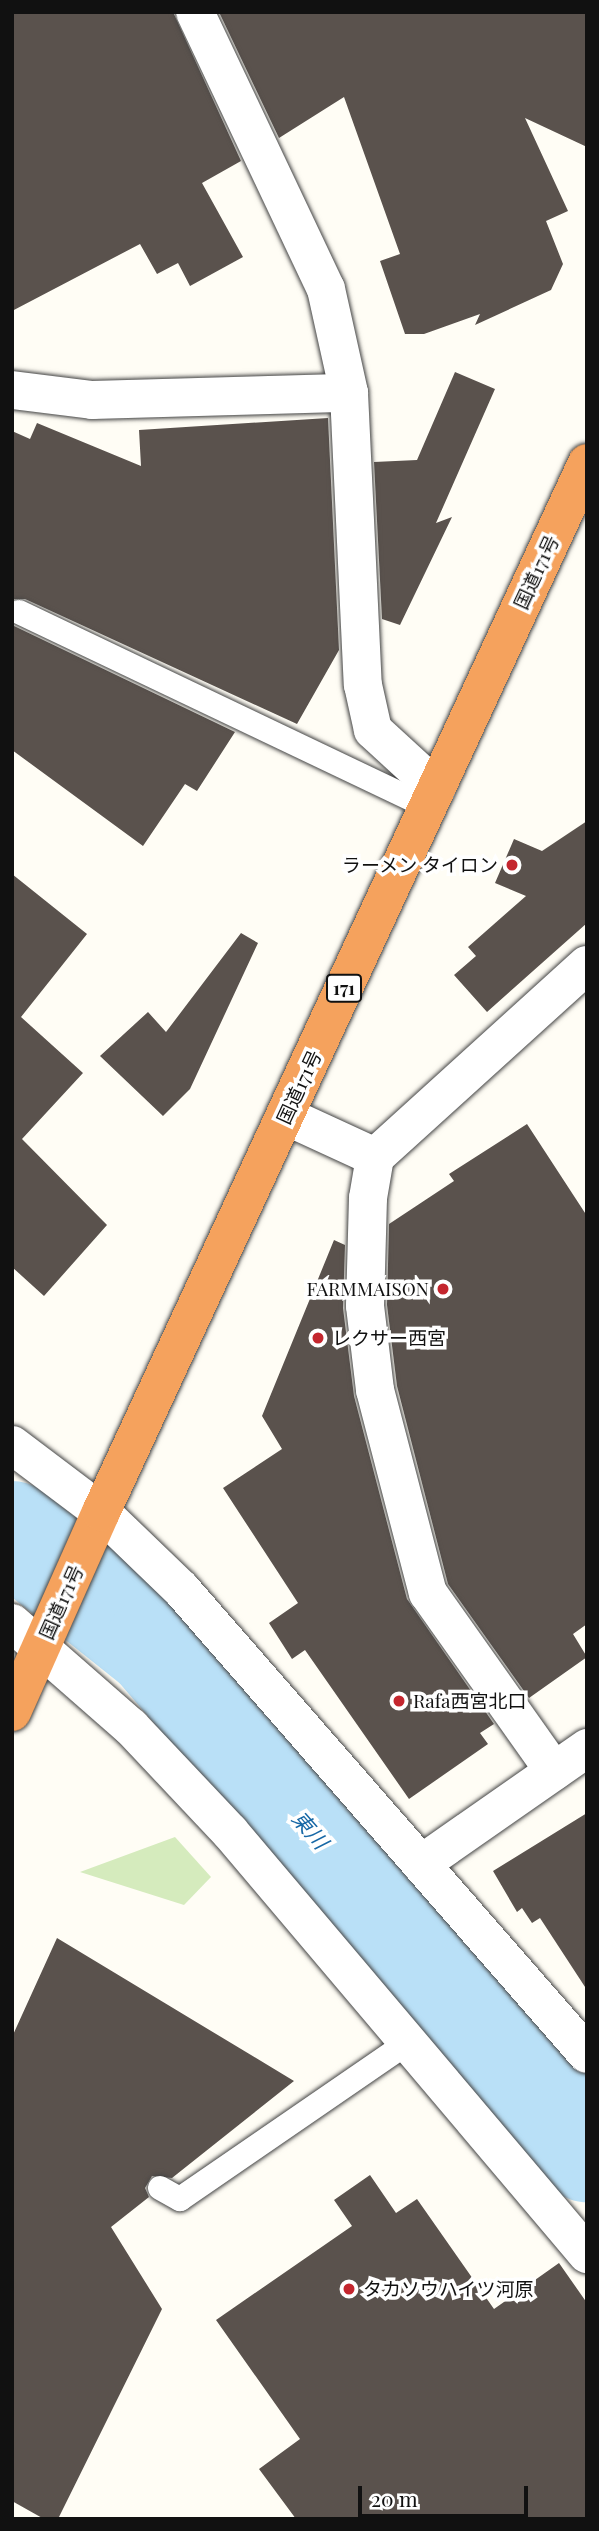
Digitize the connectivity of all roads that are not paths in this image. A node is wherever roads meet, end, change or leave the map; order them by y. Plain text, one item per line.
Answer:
1 (195, 12) edge
2 (12, 390) edge
3 (349, 393) junction
4 (586, 464) edge
5 (19, 612) dead end
6 (432, 797) junction
7 (587, 965) edge
8 (286, 1116) junction
9 (375, 1157) junction
10 (12, 1445) edge
11 (97, 1520) junction
12 (12, 1623) edge
13 (47, 1636) junction
14 (12, 1712) edge
15 (587, 1748) edge
16 (554, 1771) junction
17 (421, 1864) junction
18 (407, 2043) junction
19 (587, 2054) edge
20 (170, 2193) dead end
21 (587, 2254) edge

1 - 3 street
2 - 3 street
3 - 6 street
4 - 6 highway, 国道171号 / 171
5 - 6 lane
6 - 8 highway, 国道171号 / 171
7 - 9 street
8 - 9 street
8 - 11 highway, 国道171号 / 171
9 - 16 street
10 - 11 street
11 - 13 highway, 国道171号 / 171
11 - 17 street
12 - 13 street
13 - 14 highway, 国道171号 / 171
13 - 18 street
15 - 16 street
16 - 17 street
17 - 19 street
18 - 20 lane
18 - 21 street

